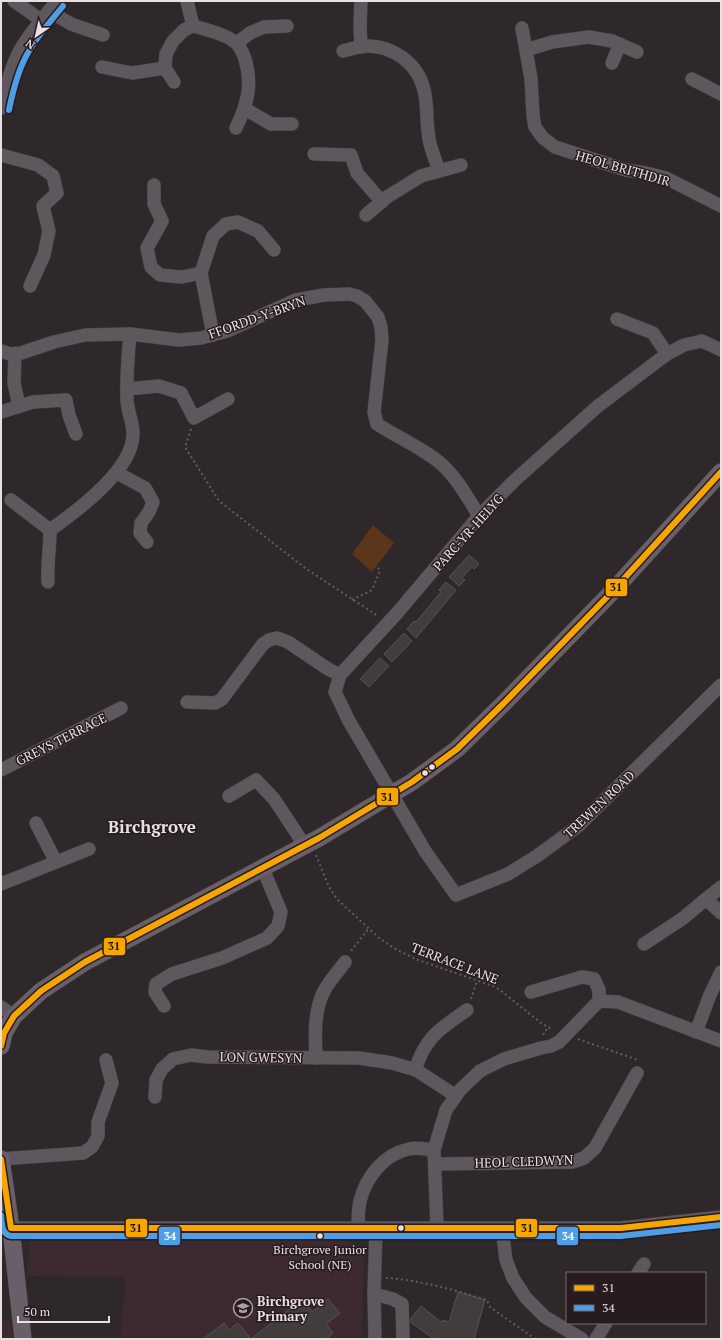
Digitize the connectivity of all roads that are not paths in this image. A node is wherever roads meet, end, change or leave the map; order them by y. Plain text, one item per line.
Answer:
1 (14, 1) edge
2 (187, 1) edge
3 (361, 1) edge
4 (49, 11) edge
5 (193, 26) junction
6 (286, 26) dead end
7 (522, 28) dead end
8 (103, 35) dead end
9 (237, 43) junction
10 (620, 44) junction
11 (361, 47) junction
12 (344, 50) dead end
13 (526, 50) junction
14 (637, 52) dead end
15 (612, 63) dead end
16 (102, 67) dead end
17 (165, 68) junction
18 (692, 79) dead end
19 (4, 80) edge
20 (174, 82) dead end
21 (721, 94) edge
22 (1, 108) edge
23 (245, 109) junction
24 (292, 124) dead end
25 (236, 128) dead end
26 (314, 154) dead end
27 (1, 155) edge
28 (461, 165) dead end
29 (439, 171) junction
30 (154, 185) dead end
31 (382, 202) junction
32 (721, 206) edge
33 (366, 215) dead end
34 (274, 250) dead end
35 (201, 273) junction
36 (30, 286) dead end
37 (616, 319) dead end
38 (130, 334) junction
39 (213, 334) junction
40 (1, 350) edge
41 (721, 350) edge
42 (15, 354) junction
43 (667, 354) junction
44 (128, 389) junction
45 (228, 398) dead end
46 (19, 406) junction
47 (1, 412) edge
48 (76, 434) dead end
49 (721, 472) edge
50 (117, 473) junction
51 (11, 500) dead end
52 (479, 516) junction
53 (50, 530) junction
54 (147, 542) dead end
55 (48, 582) dead end
56 (340, 675) junction
57 (721, 685) edge
58 (187, 702) dead end
59 (121, 708) dead end
60 (1, 770) edge
61 (392, 794) junction
62 (229, 796) dead end
63 (36, 823) dead end
64 (308, 844) junction
65 (88, 849) dead end
66 (56, 862) junction
67 (263, 869) junction
68 (1, 884) edge
69 (721, 887) edge
70 (706, 899) junction
71 (721, 913) edge
72 (644, 944) dead end
73 (345, 962) road end
74 (721, 972) edge
75 (531, 992) dead end
76 (599, 1001) junction
77 (164, 1006) dead end
78 (467, 1010) road end
79 (8, 1011) edge
80 (696, 1032) junction
81 (2, 1036) edge
82 (721, 1041) edge
83 (316, 1058) junction
84 (106, 1060) dead end
85 (415, 1070) junction
86 (637, 1073) road end
87 (456, 1096) junction
88 (155, 1097) dead end
89 (434, 1150) junction
90 (1, 1159) edge
91 (435, 1164) junction
92 (2, 1178) edge
93 (721, 1217) edge
94 (11, 1228) junction
95 (376, 1228) junction
96 (437, 1228) junction
97 (502, 1228) junction
98 (358, 1229) junction
99 (374, 1294) junction
100 (605, 1324) edge
101 (24, 1339) edge
102 (375, 1339) edge
103 (403, 1339) edge
104 (582, 1339) edge
105 (596, 1339) edge

1 - 4 street
2 - 5 street
3 - 11 street
4 - 8 street
4 - 19 street
5 - 9 street
5 - 17 street
6 - 9 street
7 - 13 street, HEOL BRITHDIR
9 - 23 street
10 - 13 street
10 - 14 street
10 - 15 street
11 - 12 street
11 - 29 street
13 - 32 street, HEOL BRITHDIR
16 - 17 street
17 - 20 street
18 - 21 street
19 - 22 street
23 - 24 street
23 - 25 street
26 - 31 street
27 - 36 street
28 - 29 street
29 - 31 street
30 - 35 street
31 - 33 street
34 - 35 street
35 - 39 street
37 - 43 street
38 - 39 street, FFORDD-Y-BRYN
38 - 42 street, FFORDD-Y-BRYN
38 - 44 street
39 - 52 street, FFORDD-Y-BRYN
40 - 42 street, FFORDD-Y-BRYN
41 - 43 street, PARC-YR-HELYG
42 - 46 street
43 - 52 street, PARC-YR-HELYG
44 - 45 street
44 - 50 street
46 - 47 street
46 - 48 street
49 - 61 main road
50 - 53 street
50 - 54 street
51 - 53 street
52 - 56 street, PARC-YR-HELYG
53 - 55 street
56 - 58 street
56 - 61 street
57 - 61 street, TREWEN ROAD
59 - 60 street, GREYS TERRACE
61 - 64 main road
62 - 64 street
63 - 66 street
64 - 67 main road
65 - 66 street
66 - 68 street
67 - 77 street
67 - 79 main road
69 - 70 street
70 - 71 street
70 - 72 street
73 - 83 street, LON GWESYN
74 - 80 street
75 - 76 street
76 - 80 street
76 - 87 street
78 - 85 street
79 - 81 main road
80 - 82 street
83 - 85 street, LON GWESYN
83 - 88 street, LON GWESYN
84 - 90 street
85 - 87 street, LON GWESYN
86 - 91 street, HEOL CLEDWYN
87 - 89 street
89 - 91 street
89 - 98 street
90 - 92 main road
91 - 96 street
92 - 94 main road
93 - 97 street
94 - 98 street
94 - 101 main road
95 - 96 street
95 - 98 street
95 - 99 street
96 - 97 street
97 - 104 street
99 - 102 street
99 - 103 street
100 - 105 street

